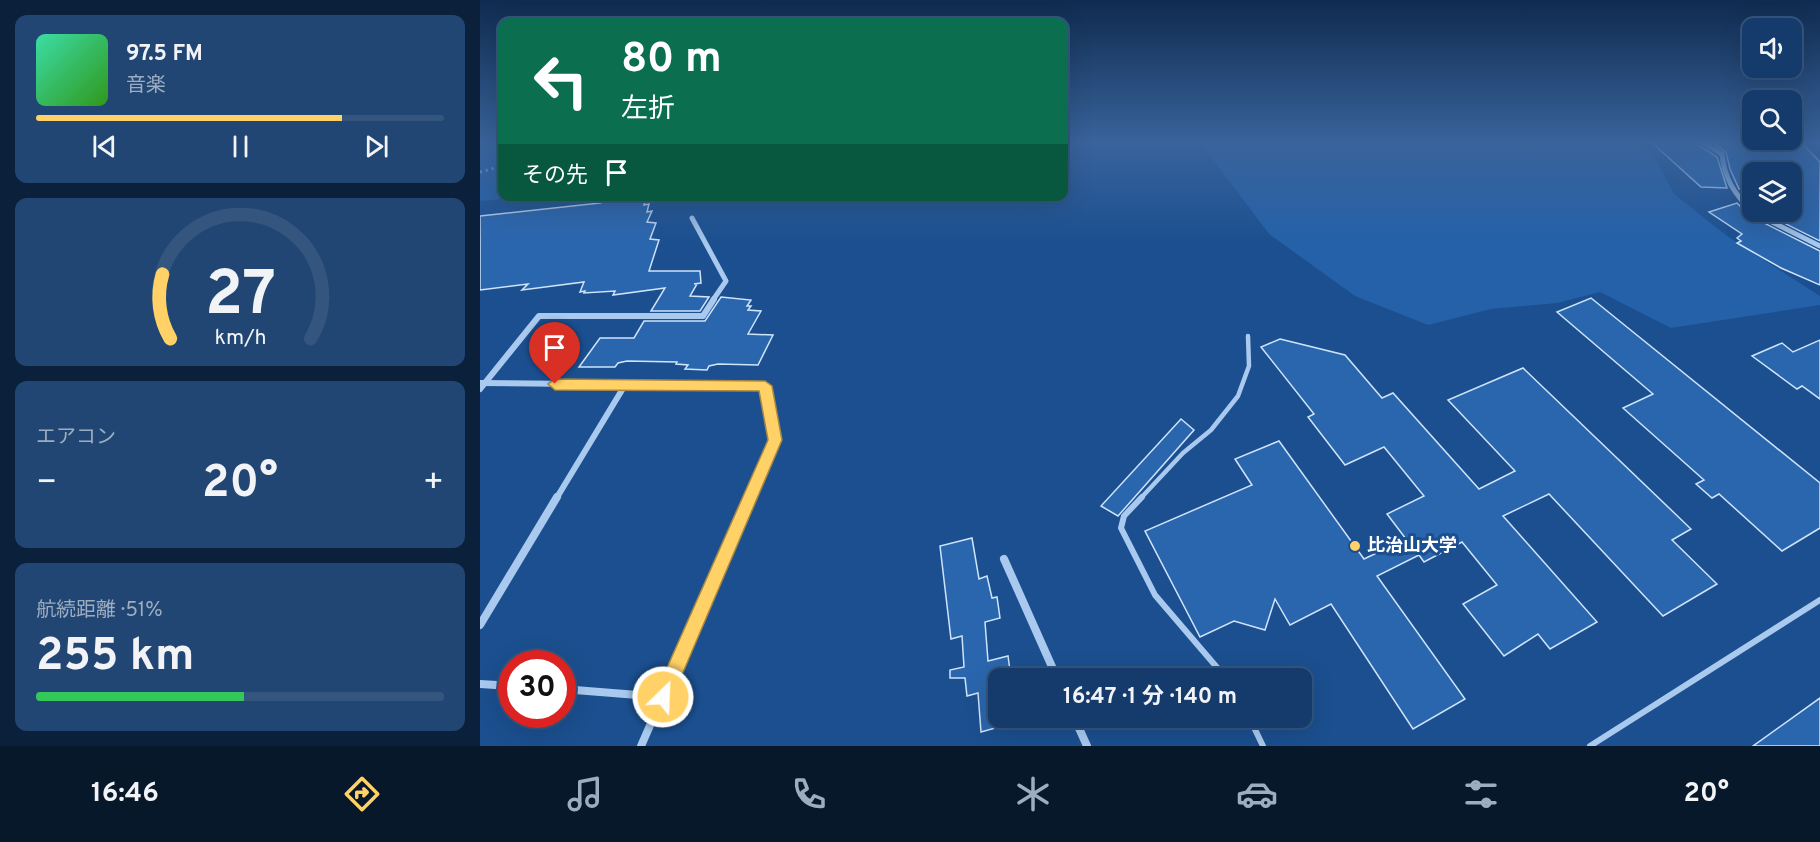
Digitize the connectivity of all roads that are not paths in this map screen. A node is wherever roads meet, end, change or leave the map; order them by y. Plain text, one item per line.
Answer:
1 (1726, 176) edge
2 (1742, 201) edge
3 (692, 218) dead end
4 (1770, 222) edge
5 (1820, 246) edge
6 (1248, 336) dead end
7 (481, 385) edge
8 (625, 385) junction
9 (1004, 559) dead end
10 (1820, 600) edge
11 (480, 625) edge
12 (1053, 668) edge
13 (1217, 668) edge
14 (480, 684) edge
15 (498, 685) edge
16 (576, 690) edge
17 (663, 697) junction
18 (1079, 728) edge
19 (1254, 728) edge
20 (641, 746) edge
21 (1087, 746) edge
22 (1263, 746) edge
23 (1590, 746) edge

1 - 2 street
3 - 7 street
4 - 5 street
6 - 13 lane
7 - 8 street
8 - 11 street
8 - 17 street
9 - 12 street
10 - 23 lane
14 - 15 street
16 - 17 street
17 - 20 street
18 - 21 street
19 - 22 lane

